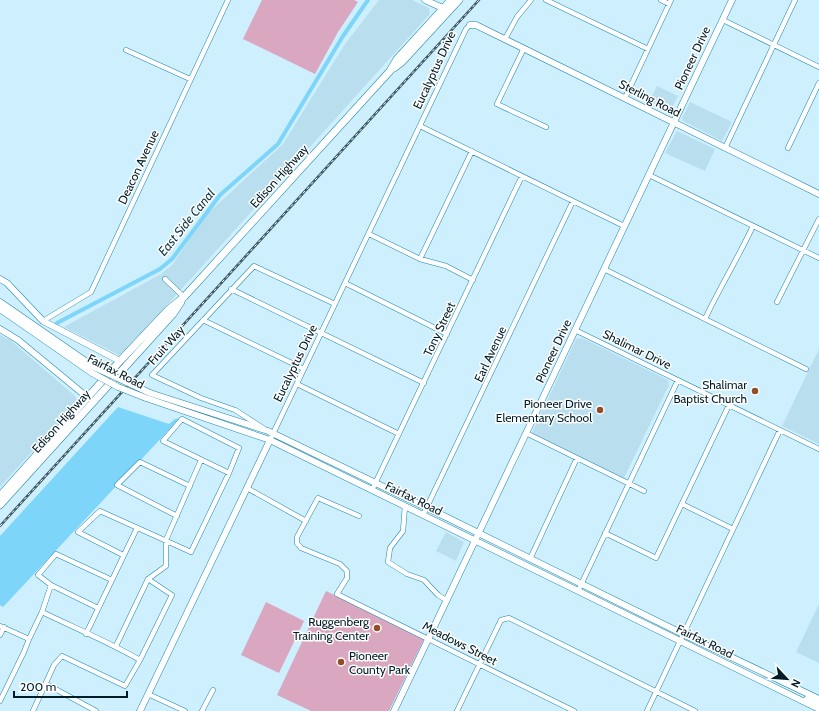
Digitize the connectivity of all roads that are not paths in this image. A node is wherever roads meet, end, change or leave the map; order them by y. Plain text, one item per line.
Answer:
1 (228, 0) edge
2 (425, 0) edge
3 (451, 0) edge
4 (459, 0) edge
5 (531, 0) edge
6 (546, 0) edge
7 (661, 0) edge
8 (732, 0) edge
9 (795, 0) edge
10 (670, 2) edge
11 (446, 10) junction
12 (723, 20) junction
13 (470, 24) joint
14 (505, 39) junction
15 (774, 45) junction
16 (524, 48) junction
17 (648, 48) junction
18 (126, 50) dead end
19 (819, 67) edge
20 (190, 79) junction
21 (819, 83) edge
22 (625, 98) junction
23 (674, 123) junction
24 (420, 126) junction
25 (546, 128) dead end
26 (725, 148) junction
27 (788, 148) dead end
28 (472, 151) junction
29 (649, 175) junction
30 (522, 176) junction
31 (819, 194) edge
32 (573, 201) junction
33 (819, 219) edge
34 (624, 226) junction
35 (753, 226) junction
36 (369, 234) junction
37 (803, 250) junction
38 (819, 258) edge
39 (420, 259) junction
40 (604, 270) junction
41 (0, 279) edge
42 (165, 279) dead end
43 (473, 280) junction
44 (345, 283) junction
45 (231, 289) junction
46 (184, 297) junction
47 (0, 302) edge
48 (777, 302) dead end
49 (335, 304) junction
50 (0, 309) edge
51 (705, 319) junction
52 (202, 320) junction
53 (43, 321) junction
54 (0, 329) edge
55 (575, 330) junction
56 (322, 333) junction
57 (447, 334) junction
58 (120, 361) junction
59 (304, 369) junction
60 (806, 369) dead end
61 (93, 370) junction
62 (678, 380) junction
63 (424, 383) junction
64 (297, 384) junction
65 (88, 398) junction
66 (729, 405) junction
67 (780, 430) junction
68 (526, 433) junction
69 (399, 434) junction
70 (270, 435) junction
71 (819, 449) edge
72 (577, 458) junction
73 (201, 460) junction
74 (229, 473) junction
75 (376, 483) junction
76 (628, 483) junction
77 (190, 486) junction
78 (247, 488) junction
79 (372, 490) junction
80 (644, 491) dead end
81 (0, 496) edge
82 (682, 504) junction
83 (0, 505) edge
84 (405, 506) junction
85 (427, 507) junction
86 (424, 515) junction
87 (177, 516) junction
88 (359, 516) dead end
89 (306, 521) junction
90 (137, 528) junction
91 (733, 529) junction
92 (478, 533) junction
93 (605, 533) junction
94 (166, 540) junction
95 (475, 540) junction
96 (123, 555) junction
97 (530, 559) junction
98 (148, 579) junction
99 (112, 580) junction
100 (582, 584) junction
101 (51, 585) junction
102 (578, 591) junction
103 (446, 600) junction
104 (98, 608) junction
105 (42, 612) junction
106 (2, 627) edge
107 (86, 634) junction
108 (683, 634) junction
109 (0, 635) edge
110 (428, 638) junction
111 (29, 639) junction
112 (680, 641) junction
113 (116, 646) junction
114 (140, 660) junction
115 (480, 664) junction
116 (46, 684) junction
117 (213, 690) dead end
118 (656, 692) junction
119 (148, 694) junction
120 (794, 697) junction
121 (819, 699) edge
122 (0, 700) edge
123 (819, 704) edge
124 (819, 709) edge
125 (33, 711) edge
126 (96, 711) edge
127 (140, 711) edge
128 (185, 711) edge
129 (202, 711) edge
130 (394, 711) edge
131 (457, 711) edge
132 (574, 711) edge
133 (647, 711) edge
134 (695, 711) edge

1 - 20 street, Deacon Avenue
2 - 11 main road
3 - 11 main road, Edison Highway
4 - 11 main road, Edison Highway
5 - 14 street
6 - 17 street
7 - 10 street
8 - 12 main road, Pioneer Drive
9 - 15 street
10 - 17 street
11 - 46 main road, Edison Highway
12 - 15 street
12 - 23 main road, Pioneer Drive
13 - 14 main road, Sterling Road
13 - 24 street, Eucalyptus Drive
14 - 16 main road, Sterling Road
15 - 19 street
15 - 26 street
16 - 22 main road, Sterling Road
16 - 25 street
17 - 22 street
18 - 20 street
20 - 53 street, Deacon Avenue
21 - 27 street
22 - 23 main road, Sterling Road
23 - 26 main road, Sterling Road
23 - 29 main road, Pioneer Drive
24 - 28 street
24 - 36 street, Eucalyptus Drive
26 - 31 main road, Sterling Road
28 - 30 street
28 - 39 street
29 - 34 main road, Pioneer Drive
29 - 35 street
30 - 32 street
30 - 43 street, Tony Street
32 - 34 street
32 - 85 street, Earl Avenue
33 - 37 street
34 - 40 main road, Pioneer Drive
35 - 37 street
35 - 51 street
36 - 39 street
36 - 44 street, Eucalyptus Drive
37 - 38 street
37 - 48 street
39 - 43 street
40 - 51 street
40 - 55 main road, Pioneer Drive
41 - 53 main road
42 - 46 street
43 - 57 street, Tony Street
44 - 49 street, Eucalyptus Drive
44 - 57 street
45 - 49 street, Fruit Way
45 - 52 street, Fruit Way
45 - 56 street
46 - 58 main road, Edison Highway
46 - 83 main road, Edison Highway
47 - 61 main road, Fairfax Road
49 - 56 street, Eucalyptus Drive
50 - 61 main road, Fairfax Road
51 - 60 street
52 - 59 street
52 - 70 street, Fruit Way
53 - 58 main road
54 - 65 main road
55 - 62 street, Shalimar Drive
55 - 68 main road, Pioneer Drive
56 - 59 street, Eucalyptus Drive
56 - 63 street
57 - 63 street, Tony Street
58 - 65 main road, Edison Highway
59 - 64 street, Eucalyptus Drive
61 - 70 main road, Fairfax Road, bridge
61 - 70 main road, Fairfax Road, bridge
62 - 66 street, Shalimar Drive
62 - 76 street
63 - 69 street, Tony Street
64 - 69 street
64 - 70 street, Eucalyptus Drive
65 - 81 main road, Edison Highway
66 - 67 street, Shalimar Drive
66 - 82 street
67 - 71 street, Shalimar Drive
67 - 91 street
68 - 72 street
68 - 92 main road, Pioneer Drive
69 - 75 street, Tony Street
70 - 75 main road, Fairfax Road
70 - 78 main road, Eucalyptus Drive
70 - 79 main road, Fairfax Road
72 - 76 street
72 - 97 street
73 - 74 street
73 - 74 street
73 - 77 street
74 - 94 street
75 - 79 street, Tony Street
75 - 85 main road, Fairfax Road
76 - 80 street
76 - 93 street
77 - 87 street
77 - 87 street
78 - 89 street
78 - 119 main road, Eucalyptus Drive
79 - 84 main road, Fairfax Road
82 - 91 street
82 - 93 street
84 - 86 main road, Fairfax Road
84 - 103 street
85 - 86 street, Earl Avenue
85 - 92 main road, Fairfax Road
86 - 95 main road, Fairfax Road
87 - 94 street
88 - 89 street
89 - 110 street, Meadows Street
90 - 94 street
90 - 96 street
90 - 96 street
91 - 108 street
92 - 95 main road, Pioneer Drive
92 - 97 main road, Fairfax Road
93 - 100 street
94 - 98 street
95 - 102 main road, Fairfax Road
95 - 103 main road, Pioneer Drive
96 - 99 street
97 - 100 main road, Fairfax Road
98 - 113 street
98 - 114 street
99 - 101 street
99 - 104 street
100 - 102 street
100 - 108 main road, Fairfax Road
101 - 104 street
101 - 105 street
102 - 112 main road, Fairfax Road
103 - 110 main road, Pioneer Drive
104 - 107 street
105 - 107 street
105 - 111 street
106 - 109 street
106 - 111 street
107 - 113 street
108 - 112 street
108 - 121 main road, Fairfax Road
110 - 115 street, Meadows Street
110 - 130 main road, Pioneer Drive
111 - 122 street
112 - 118 street
112 - 120 main road, Fairfax Road
113 - 114 street
114 - 116 street
115 - 118 street
115 - 131 street
115 - 132 street, Meadows Street
116 - 125 street
116 - 126 street
117 - 129 street
118 - 133 street
118 - 134 street
119 - 127 main road, Eucalyptus Drive
119 - 128 street
120 - 123 main road
120 - 124 main road, Fairfax Road

